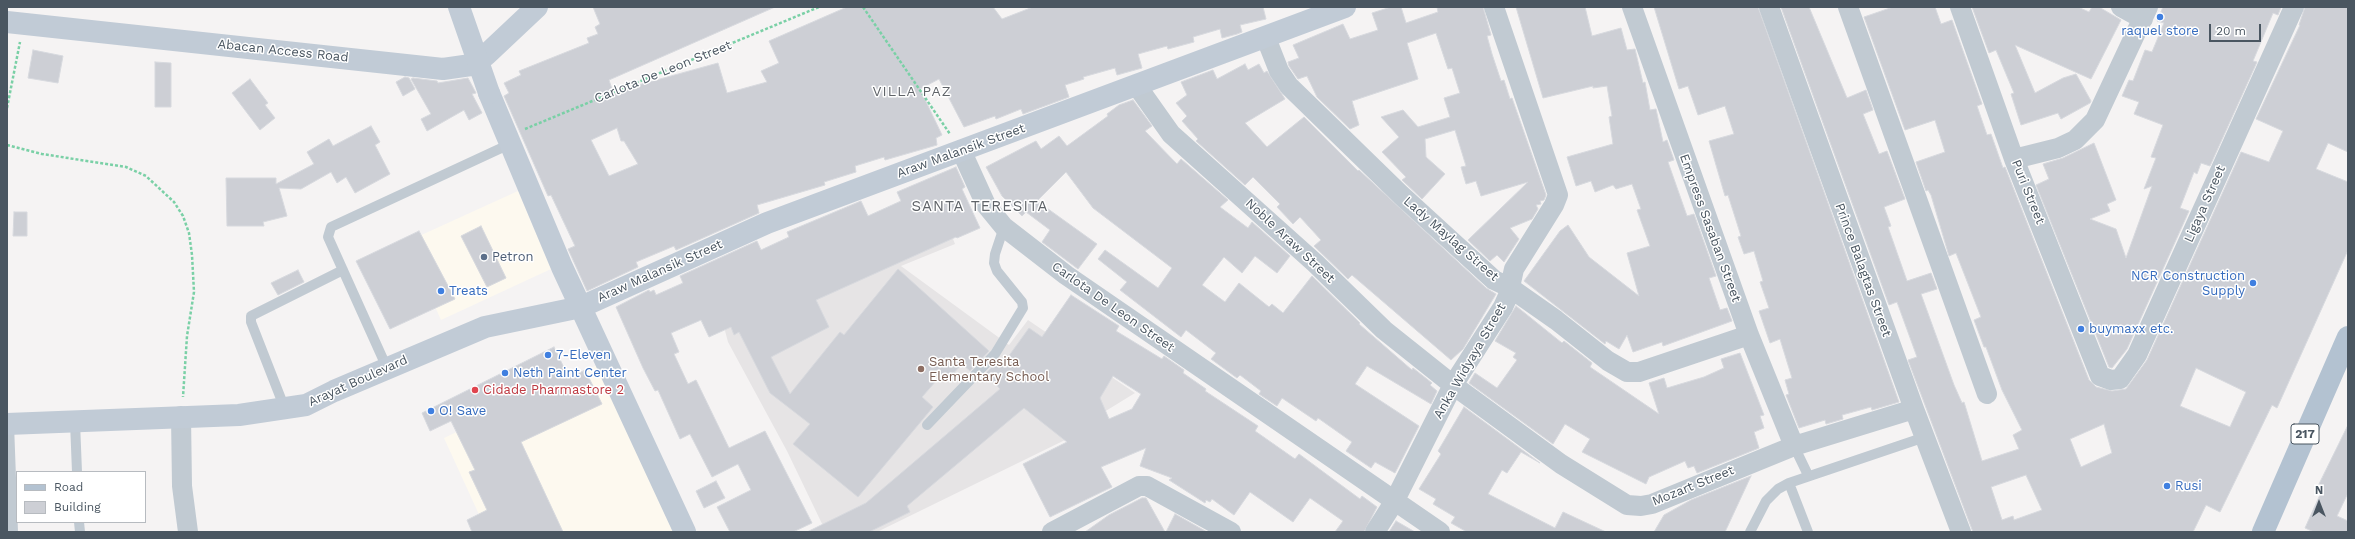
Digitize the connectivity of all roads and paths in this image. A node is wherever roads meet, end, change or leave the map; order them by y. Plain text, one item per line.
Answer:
1 (459, 7) edge
2 (537, 7) edge
3 (819, 7) edge
4 (863, 7) edge
5 (1345, 7) edge
6 (1494, 7) edge
7 (1632, 7) edge
8 (1769, 7) edge
9 (1848, 7) edge
10 (1960, 7) edge
11 (2121, 7) edge
12 (2294, 7) edge
13 (2145, 13) edge
14 (14, 22) edge
15 (1266, 38) junction
16 (1137, 86) junction
17 (7, 108) edge
18 (508, 140) junction
19 (7, 145) edge
20 (960, 150) junction
21 (2014, 159) junction
22 (1004, 227) junction
23 (343, 270) junction
24 (1509, 286) junction
25 (581, 307) junction
26 (1749, 335) junction
27 (2348, 337) edge
28 (387, 368) junction
29 (2100, 376) joint
30 (1453, 385) junction
31 (1987, 394) dead end
32 (285, 409) junction
33 (1914, 409) junction
34 (181, 416) junction
35 (75, 422) junction
36 (8, 424) edge
37 (927, 425) dead end
38 (1925, 437) junction
39 (1794, 446) junction
40 (77, 471) edge
41 (1808, 475) junction
42 (1789, 483) junction
43 (1394, 502) junction
44 (1057, 531) edge
45 (14, 532) edge
46 (188, 532) edge
47 (685, 532) edge
48 (1231, 532) edge
49 (1375, 532) edge
50 (1440, 532) edge
51 (1750, 532) edge
52 (1808, 532) edge
53 (1961, 532) edge
54 (2263, 532) edge

1 - 18 main road, bridge
2 - 14 main road, Abacan Access Road
3 - 18 path, Carlota De Leon Street
4 - 20 path
5 - 15 main road, Araw Malansik Street
6 - 24 street, Anka Widyaya Street
7 - 26 street, Empress Sasaban Street
8 - 33 street, Prince Balagtas Street
9 - 31 street
10 - 21 street, Puri Street
11 - 13 street
12 - 29 street, Ligaya Street
13 - 21 street
14 - 17 path
15 - 16 main road, Araw Malansik Street
15 - 24 street, Lady Maylag Street
16 - 20 main road, Araw Malansik Street
16 - 30 street, Noble Araw Street
18 - 23 lane
18 - 25 main road
19 - 34 path
20 - 22 street, Carlota De Leon Street
20 - 25 main road, Araw Malansik Street
21 - 29 street, Puri Street
22 - 37 lane
22 - 43 street, Carlota De Leon Street
23 - 28 lane
23 - 32 lane
24 - 26 street, Lady Maylag Street
24 - 30 street, Anka Widyaya Street
25 - 28 main road, Arayat Boulevard
25 - 47 main road
26 - 39 street, Empress Sasaban Street
27 - 54 main road, 217
28 - 32 main road, Arayat Boulevard
30 - 39 street, Mozart Street
30 - 43 street, Anka Widyaya Street
32 - 34 main road, Arayat Boulevard
33 - 38 street, Prince Balagtas Street
33 - 39 street, Mozart Street
34 - 35 main road, Arayat Boulevard
34 - 46 street
35 - 36 main road, Arayat Boulevard
35 - 40 lane
36 - 45 lane
38 - 41 lane
38 - 53 street, Prince Balagtas Street
39 - 41 lane
41 - 42 lane
42 - 51 lane
42 - 52 lane
43 - 49 street, Anka Widyaya Street
43 - 50 street, Carlota De Leon Street
44 - 48 street

